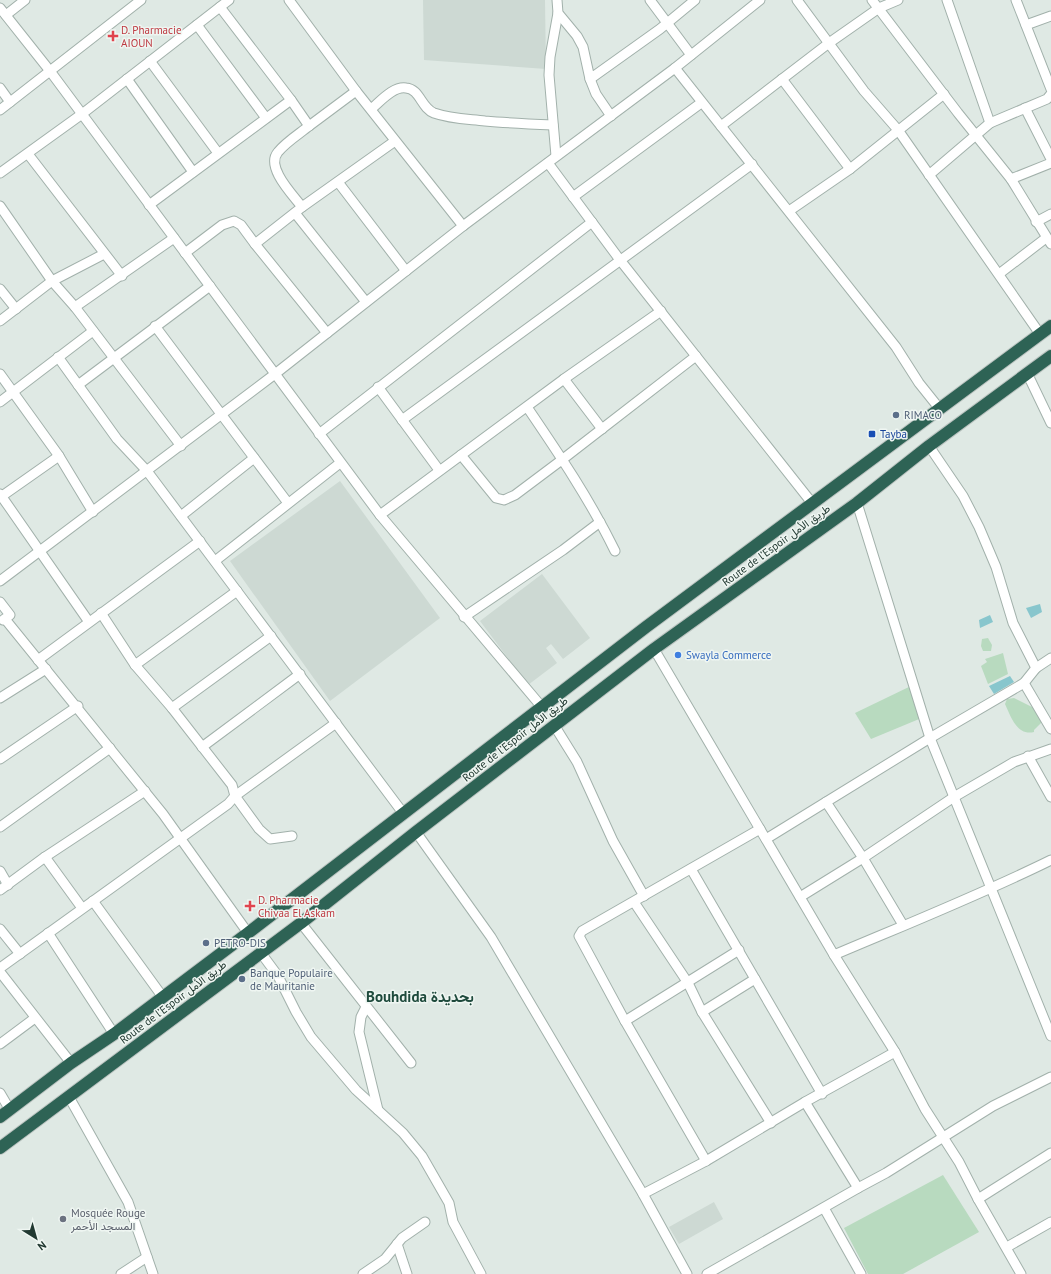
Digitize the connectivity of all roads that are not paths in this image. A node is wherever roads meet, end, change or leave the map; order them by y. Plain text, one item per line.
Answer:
1 (25, 0) edge
2 (141, 0) edge
3 (229, 0) edge
4 (289, 0) edge
5 (557, 0) edge
6 (650, 0) edge
7 (695, 0) edge
8 (760, 0) edge
9 (797, 0) edge
10 (872, 0) edge
11 (898, 0) edge
12 (947, 0) edge
13 (1016, 0) edge
14 (220, 7) junction
15 (879, 8) junction
16 (3, 12) edge
17 (558, 13) junction
18 (1051, 16) edge
19 (667, 23) junction
20 (197, 25) junction
21 (1026, 25) junction
22 (829, 43) junction
23 (691, 55) junction
24 (150, 61) junction
25 (675, 68) junction
26 (50, 71) junction
27 (1049, 76) edge
28 (126, 79) junction
29 (590, 79) junction
30 (782, 79) junction
31 (0, 88) edge
32 (1051, 90) edge
33 (356, 91) junction
34 (944, 94) junction
35 (1051, 94) edge
36 (291, 100) junction
37 (10, 102) junction
38 (702, 103) junction
39 (1025, 108) junction
40 (371, 109) junction
41 (0, 110) edge
42 (82, 114) junction
43 (611, 116) junction
44 (266, 118) junction
45 (990, 123) junction
46 (553, 125) junction
47 (309, 126) junction
48 (721, 126) junction
49 (898, 130) junction
50 (976, 135) junction
51 (395, 141) junction
52 (218, 153) junction
53 (28, 154) junction
54 (556, 156) junction
55 (1051, 159) edge
56 (548, 163) junction
57 (752, 164) junction
58 (1051, 164) edge
59 (850, 169) junction
60 (193, 172) junction
61 (0, 173) edge
62 (929, 175) junction
63 (1011, 179) junction
64 (338, 182) junction
65 (573, 197) junction
66 (149, 205) junction
67 (0, 206) edge
68 (299, 210) junction
69 (789, 211) junction
70 (1051, 214) edge
71 (592, 222) junction
72 (1036, 222) junction
73 (463, 226) junction
74 (174, 238) junction
75 (1049, 241) edge
76 (255, 244) junction
77 (185, 253) junction
78 (104, 254) junction
79 (620, 260) junction
80 (406, 271) junction
81 (999, 274) junction
82 (122, 276) junction
83 (52, 281) junction
84 (210, 286) junction
85 (0, 289) edge
86 (366, 302) junction
87 (75, 307) junction
88 (16, 309) junction
89 (661, 311) junction
90 (0, 321) edge
91 (155, 326) junction
92 (1051, 326) edge
93 (93, 331) junction
94 (327, 333) junction
95 (1040, 334) junction
96 (696, 356) junction
97 (1051, 356) edge
98 (58, 357) junction
99 (114, 358) junction
100 (1026, 373) junction
101 (0, 374) edge
102 (275, 374) junction
103 (564, 380) junction
104 (78, 385) junction
105 (378, 387) junction
106 (13, 392) junction
107 (0, 402) edge
108 (527, 407) junction
109 (939, 408) junction
110 (221, 414) junction
111 (402, 420) junction
112 (1051, 423) edge
113 (602, 429) junction
114 (319, 434) junction
115 (181, 446) junction
116 (929, 446) junction
117 (461, 455) junction
118 (59, 456) junction
119 (254, 458) junction
120 (563, 460) junction
121 (340, 463) junction
122 (439, 470) junction
123 (147, 471) junction
124 (1, 495) edge
125 (288, 503) junction
126 (812, 503) junction
127 (857, 503) junction
128 (93, 512) junction
129 (380, 515) junction
130 (181, 516) junction
131 (600, 522) junction
132 (200, 541) junction
133 (614, 551) dead end
134 (39, 552) junction
135 (214, 561) junction
136 (0, 581) edge
137 (237, 591) junction
138 (0, 602) edge
139 (102, 613) junction
140 (464, 617) junction
141 (3, 620) edge
142 (89, 622) junction
143 (271, 636) junction
144 (654, 649) junction
145 (1051, 658) edge
146 (38, 660) junction
147 (135, 664) junction
148 (1036, 668) junction
149 (46, 669) junction
150 (300, 674) junction
151 (1024, 683) junction
152 (0, 698) edge
153 (78, 706) junction
154 (540, 706) junction
155 (172, 708) junction
156 (336, 723) junction
157 (554, 725) junction
158 (1051, 729) edge
159 (930, 738) junction
160 (202, 747) junction
161 (110, 748) junction
162 (1051, 749) edge
163 (1028, 756) junction
164 (0, 759) edge
165 (145, 791) junction
166 (235, 796) junction
167 (954, 797) junction
168 (1051, 797) edge
169 (826, 802) junction
170 (403, 813) junction
171 (0, 827) edge
172 (760, 829) junction
173 (416, 832) junction
174 (292, 836) dead end
175 (181, 838) junction
176 (766, 839) junction
177 (45, 857) junction
178 (863, 858) junction
179 (1051, 860) edge
180 (691, 869) junction
181 (0, 871) edge
182 (8, 885) junction
183 (0, 890) edge
184 (991, 890) junction
185 (644, 896) junction
186 (800, 897) junction
187 (93, 900) junction
188 (634, 902) junction
189 (82, 908) junction
190 (301, 922) junction
191 (903, 925) junction
192 (0, 929) edge
193 (48, 933) junction
194 (248, 933) junction
195 (739, 950) junction
196 (261, 953) junction
197 (20, 954) junction
198 (834, 955) junction
199 (0, 968) edge
200 (0, 972) edge
201 (755, 979) junction
202 (688, 983) junction
203 (162, 996) junction
204 (366, 1007) junction
205 (702, 1012) junction
206 (35, 1018) junction
207 (625, 1021) junction
208 (114, 1034) junction
209 (1051, 1036) edge
210 (0, 1044) edge
211 (895, 1052) junction
212 (71, 1063) junction
213 (411, 1063) dead end
214 (1051, 1077) edge
215 (0, 1093) edge
216 (822, 1094) junction
217 (69, 1097) junction
218 (805, 1102) junction
219 (378, 1110) junction
220 (5, 1114) edge
221 (771, 1123) junction
222 (942, 1138) junction
223 (0, 1148) edge
224 (1051, 1154) edge
225 (706, 1161) junction
226 (858, 1188) junction
227 (644, 1194) junction
228 (978, 1199) junction
229 (824, 1208) junction
230 (425, 1222) dead end
231 (1051, 1222) edge
232 (397, 1244) junction
233 (1007, 1247) junction
234 (147, 1257) junction
235 (121, 1274) edge
236 (153, 1274) edge
237 (363, 1274) edge
238 (407, 1274) edge
239 (481, 1274) edge
240 (687, 1274) edge
241 (707, 1274) edge
242 (861, 1274) edge
243 (1021, 1274) edge

1 - 16 street
2 - 26 street
3 - 14 street
4 - 33 street
5 - 17 street
6 - 19 street
7 - 19 street
8 - 23 street
9 - 22 street
10 - 15 street
11 - 15 street
12 - 45 street
13 - 21 street
14 - 20 street
14 - 36 street
15 - 22 street
15 - 34 street
16 - 26 street
17 - 29 street
17 - 46 street
18 - 21 street
19 - 23 street
19 - 29 street
20 - 24 street
20 - 44 street
21 - 27 street
22 - 30 street
22 - 49 street
23 - 25 street
24 - 28 street
24 - 52 street
25 - 38 street
25 - 43 street
26 - 37 street
26 - 42 street
27 - 32 street
28 - 42 street
28 - 60 street
29 - 43 street
30 - 48 street
30 - 59 street
31 - 37 street
33 - 40 street
33 - 47 street
34 - 49 street
34 - 50 street
35 - 39 street
36 - 44 street
36 - 47 street
37 - 41 street
38 - 48 street
38 - 65 street
39 - 45 street
39 - 55 street
40 - 46 street
40 - 51 street
42 - 53 street
42 - 66 street
43 - 54 street
44 - 52 street
45 - 50 street
46 - 54 street
47 - 68 street
48 - 57 street
49 - 59 street
49 - 62 street
50 - 62 street
50 - 63 street
51 - 64 street
51 - 73 street
52 - 60 street
53 - 61 street
53 - 78 street
54 - 56 street
56 - 65 street
56 - 73 street
57 - 69 street
57 - 79 street
58 - 63 street
59 - 69 street
60 - 66 street
62 - 81 street
63 - 72 street
64 - 68 street
64 - 80 street
65 - 71 street
66 - 74 street
67 - 83 street
68 - 76 street
68 - 86 street
69 - 109 street
70 - 72 street
71 - 79 street
71 - 105 street
72 - 75 street
73 - 80 street
74 - 77 street
74 - 82 street
75 - 81 street
76 - 77 street
76 - 94 street
77 - 84 street
78 - 82 street
78 - 83 street
79 - 89 street
79 - 111 street
80 - 86 street
81 - 95 street
82 - 87 street
83 - 87 street
83 - 88 street
84 - 91 street
84 - 102 street
85 - 88 street
86 - 94 street
87 - 93 street
88 - 90 street
89 - 96 street
89 - 103 street
91 - 99 street
91 - 110 street
92 - 95 highway, Route de l’Espoir طريق الأمل
93 - 98 street
93 - 99 street
94 - 102 street
95 - 109 highway, Route de l’Espoir طريق الأمل
96 - 113 street
96 - 126 street
97 - 100 highway, Route de l’Espoir طريق الأمل
98 - 104 street
98 - 106 street
99 - 104 street
99 - 115 street
100 - 112 street
100 - 116 highway, Route de l’Espoir طريق الأمل
101 - 106 street
102 - 110 street
102 - 114 street
103 - 108 street
103 - 113 street
104 - 123 street
105 - 111 street
105 - 114 street
106 - 107 street
106 - 118 street
108 - 117 street
108 - 120 street
109 - 126 highway, Route de l’Espoir طريق الأمل
110 - 115 street
110 - 119 street
111 - 122 street
113 - 120 street
114 - 121 street
115 - 123 street
116 - 127 highway, Route de l’Espoir طريق الأمل
116 - 148 street
117 - 120 street
117 - 122 street
118 - 124 street
118 - 128 street
119 - 125 street
119 - 130 street
120 - 131 street
121 - 125 street
121 - 129 street
122 - 129 street
123 - 128 street
123 - 130 street
124 - 134 street
125 - 135 street
126 - 154 highway, Route de l’Espoir طريق الأمل
127 - 144 highway, Route de l’Espoir طريق الأمل
127 - 159 street
128 - 134 street
129 - 140 street
130 - 132 street
131 - 133 street
131 - 140 street
132 - 135 street
132 - 139 street
134 - 136 street
134 - 142 street
135 - 137 street
137 - 143 street
137 - 147 street
138 - 141 street
139 - 142 street
139 - 147 street
140 - 154 street
141 - 146 street
142 - 146 street
143 - 150 street
143 - 155 street
144 - 157 highway, Route de l’Espoir طريق الأمل
144 - 172 street
145 - 148 street
146 - 149 street
147 - 155 street
148 - 151 street
149 - 152 street
149 - 153 street
150 - 156 street
150 - 160 street
151 - 158 street
151 - 159 street
153 - 161 street
153 - 164 street
154 - 170 highway, Route de l’Espoir طريق الأمل
155 - 160 street
156 - 166 street
156 - 170 street
157 - 173 highway, Route de l’Espoir طريق الأمل
157 - 185 street
159 - 167 street
159 - 169 street
160 - 166 street
161 - 165 street
161 - 171 street
162 - 163 street
163 - 167 street
163 - 168 street
165 - 175 street
165 - 177 street
166 - 174 street
166 - 175 street
167 - 178 street
167 - 184 street
169 - 176 street
169 - 178 street
170 - 194 highway, Route de l’Espoir طريق الأمل
172 - 176 street
172 - 180 street
173 - 190 highway, Route de l’Espoir طريق الأمل
173 - 227 street
175 - 187 street
175 - 194 street
176 - 186 street
177 - 182 street
177 - 189 street
178 - 186 street
178 - 191 street
179 - 184 street
180 - 185 street
180 - 195 street
181 - 182 street
182 - 183 street
184 - 191 street
184 - 209 street
185 - 188 street
186 - 198 street
187 - 189 street
187 - 203 street
188 - 202 street
188 - 207 street
189 - 193 street
190 - 196 highway, Route de l’Espoir طريق الأمل
190 - 204 street
191 - 198 street
192 - 197 street
193 - 197 street
193 - 208 street
194 - 203 highway, Route de l’Espoir طريق الأمل
195 - 201 street
195 - 202 street
196 - 217 highway, Route de l’Espoir طريق الأمل
196 - 219 street
197 - 199 street
198 - 211 street
200 - 206 street
201 - 205 street
201 - 216 street
202 - 205 street
202 - 207 street
203 - 208 highway, Route de l’Espoir طريق الأمل
204 - 213 street
204 - 219 street
205 - 221 street
206 - 210 street
206 - 212 street
207 - 225 street
208 - 212 highway, Route de l’Espoir طريق الأمل
211 - 216 street
211 - 222 street
212 - 220 highway, Route de l’Espoir طريق الأمل
214 - 222 street
215 - 220 street
216 - 218 street
217 - 223 highway, Route de l’Espoir طريق الأمل
217 - 234 street
218 - 221 street
218 - 226 street
219 - 239 street
221 - 225 street
222 - 226 street
222 - 228 street
224 - 228 street
225 - 227 street
226 - 229 street
227 - 240 street
228 - 233 street
229 - 241 street
229 - 242 street
230 - 232 street
231 - 233 street
232 - 237 street
232 - 238 street
233 - 243 street
234 - 235 street
234 - 236 street

